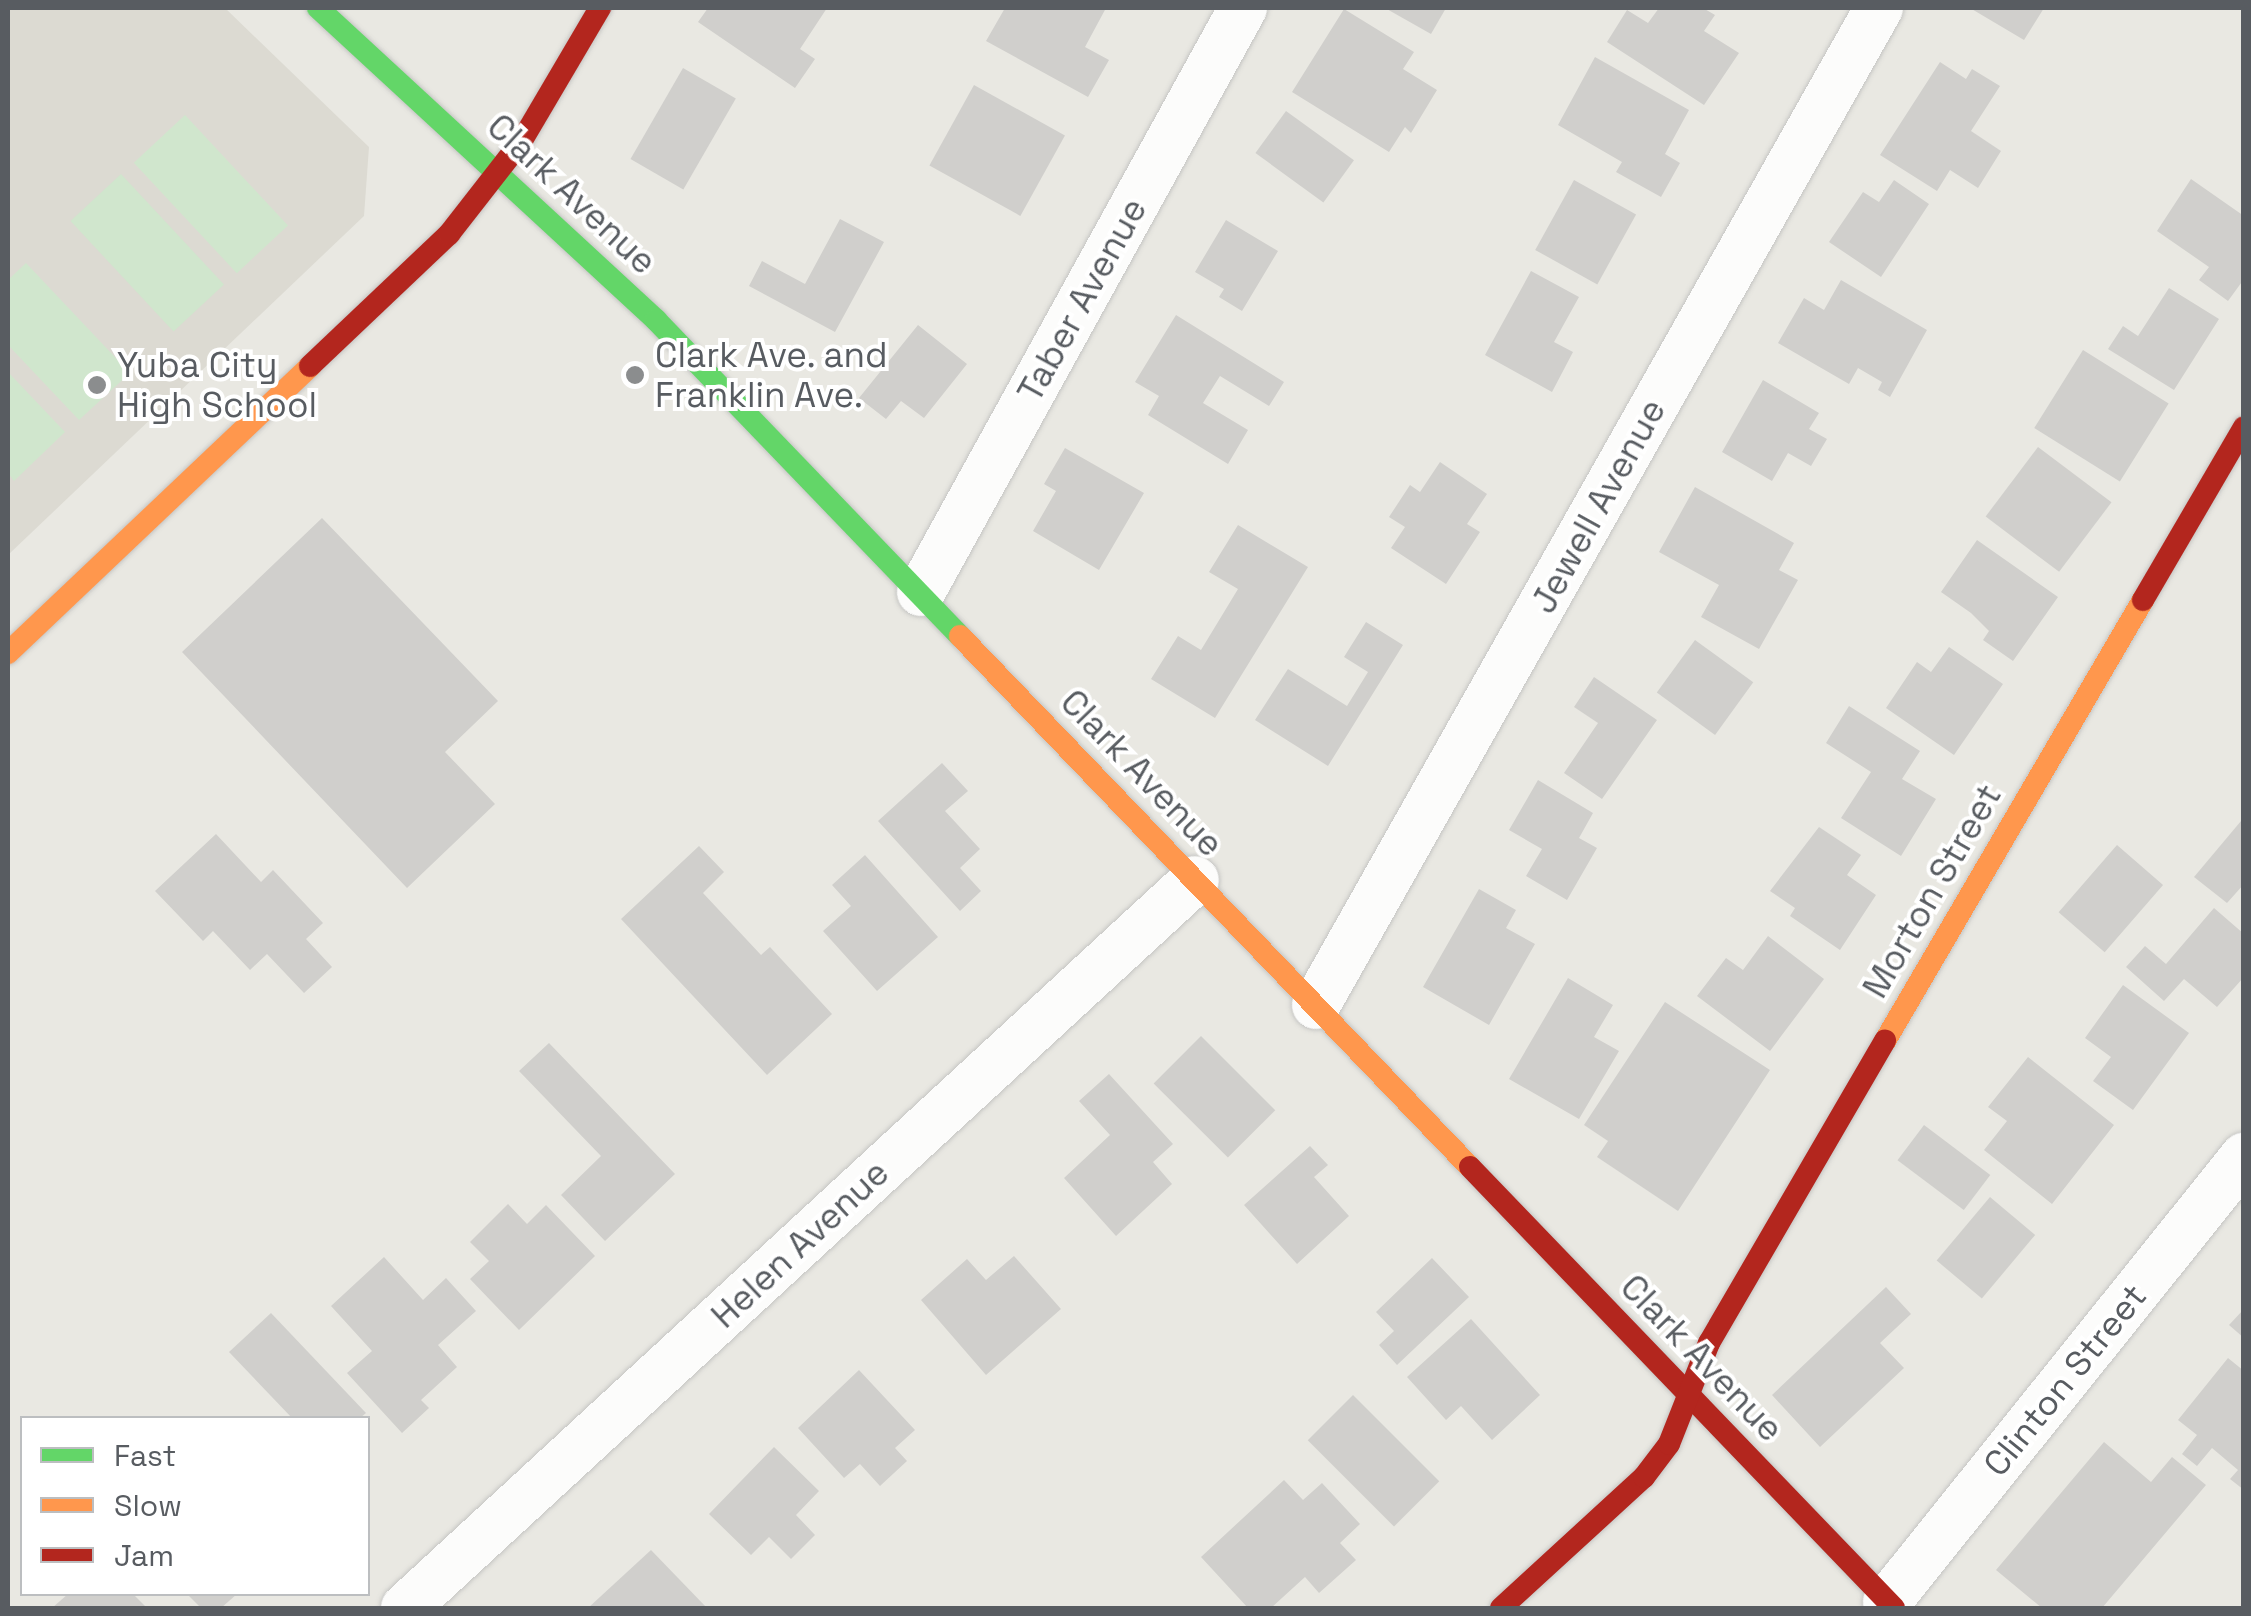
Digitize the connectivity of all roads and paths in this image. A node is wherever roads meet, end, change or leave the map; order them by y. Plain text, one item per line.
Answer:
1 (318, 8) edge
2 (600, 8) edge
3 (1244, 8) edge
4 (1879, 8) edge
5 (499, 172) junction
6 (2244, 428) edge
7 (921, 592) junction
8 (8, 653) edge
9 (1194, 880) junction
10 (1316, 1005) junction
11 (2244, 1157) edge
12 (1688, 1394) junction
13 (1890, 1605) edge
14 (405, 1608) edge
15 (1502, 1608) edge

1 - 5 street, Clark Avenue
2 - 5 street
3 - 7 street, Taber Avenue
4 - 10 street, Jewell Avenue
5 - 7 street, Clark Avenue
5 - 8 street
6 - 12 street, Morton Street
7 - 9 street, Clark Avenue
9 - 10 street, Clark Avenue
9 - 14 street, Helen Avenue
10 - 12 street, Clark Avenue
11 - 13 street, Clinton Street
12 - 13 street, Clark Avenue
12 - 15 street, Morton Street

